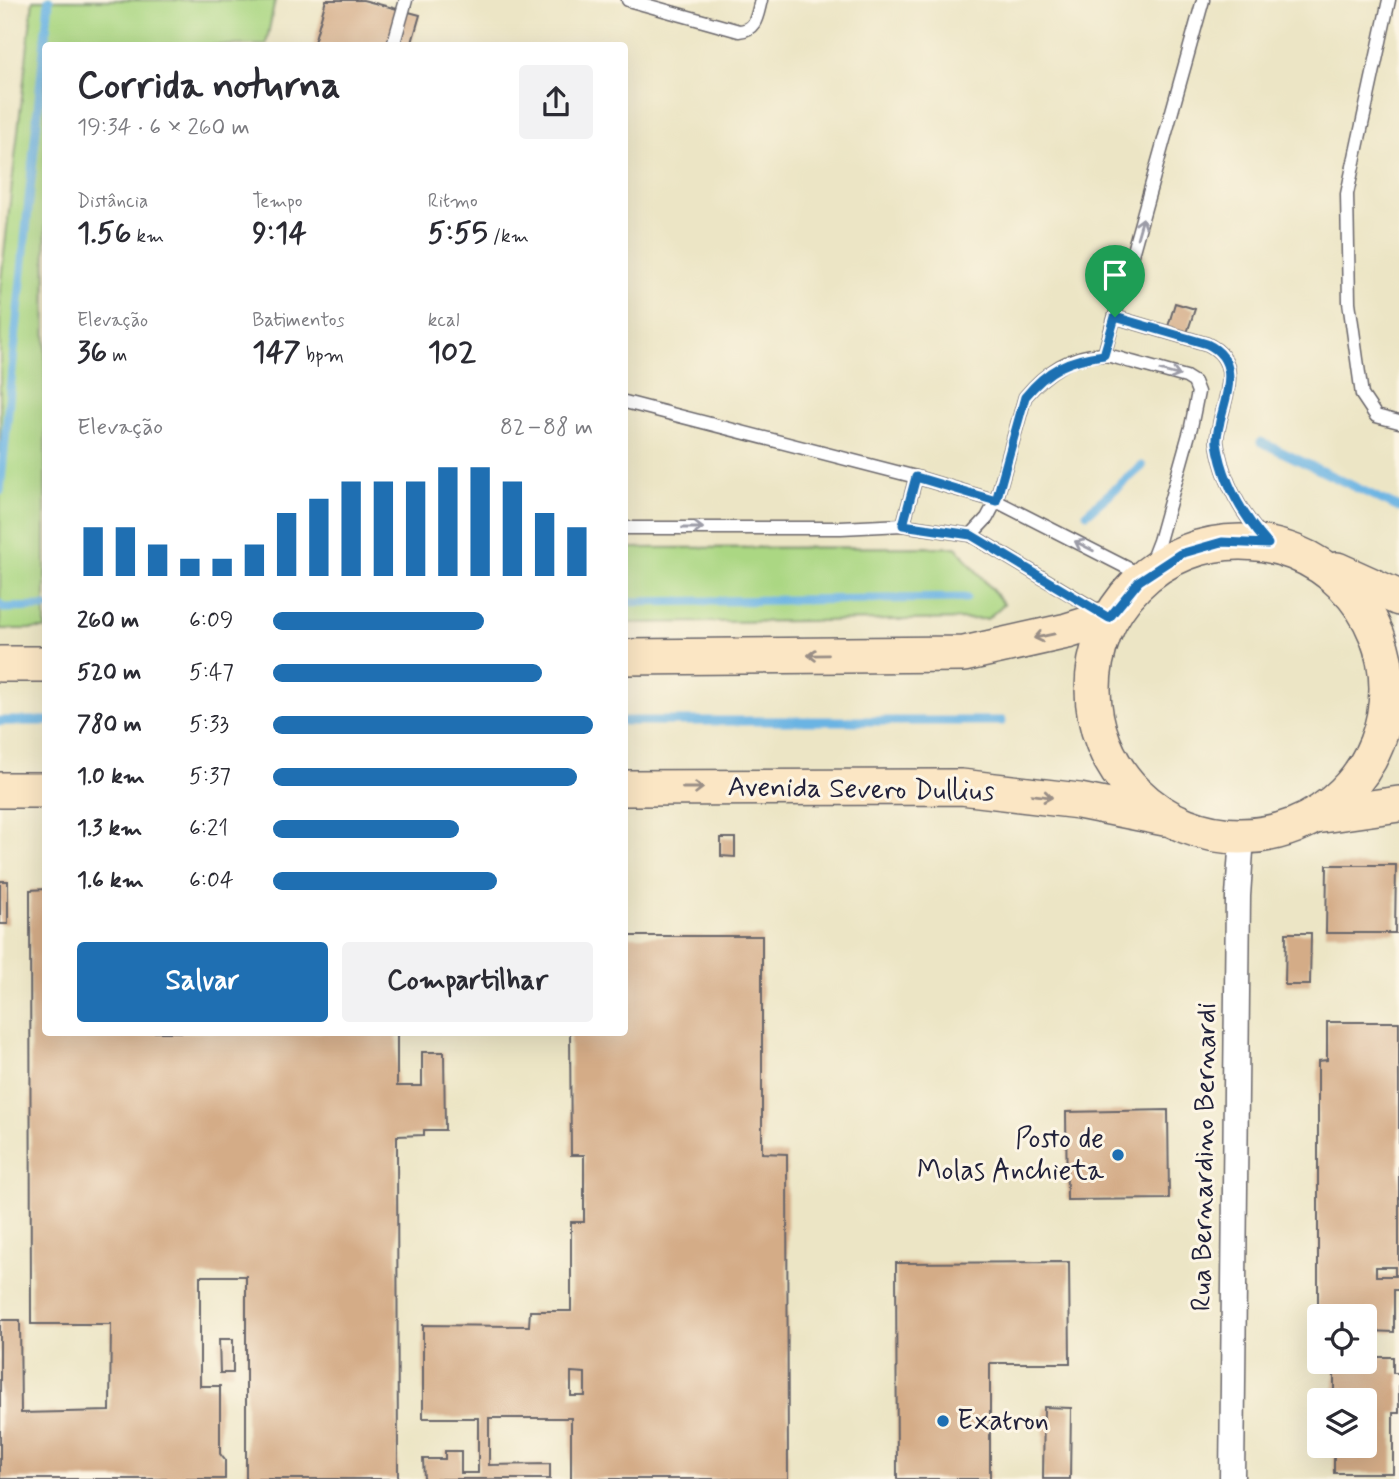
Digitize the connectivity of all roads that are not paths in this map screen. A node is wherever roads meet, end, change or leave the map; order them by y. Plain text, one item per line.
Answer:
1 (406, 0) edge
2 (628, 0) edge
3 (761, 0) edge
4 (1203, 0) edge
5 (1389, 0) edge
6 (394, 42) edge
7 (1115, 317) junction
8 (1104, 355) junction
9 (628, 403) edge
10 (1399, 422) edge
11 (916, 477) junction
12 (996, 501) junction
13 (903, 525) junction
14 (628, 528) edge
15 (971, 535) junction
16 (1268, 544) junction
17 (1311, 559) junction
18 (1145, 576) junction
19 (1399, 598) edge
20 (1109, 618) junction
21 (628, 657) edge
22 (0, 664) edge
23 (42, 664) edge
24 (628, 788) edge
25 (0, 790) edge
26 (42, 790) edge
27 (1399, 804) edge
28 (1315, 816) junction
29 (1178, 821) junction
30 (1242, 835) junction
31 (1232, 1479) edge

1 - 6 lane
2 - 3 lane
7 -> 4 lane
5 - 10 lane
7 - 8 lane
7 - 16 lane
8 - 12 lane
8 -> 18 lane
9 - 11 lane
11 - 12 lane
11 - 13 lane
12 - 15 lane
18 -> 12 lane
14 -> 13 lane
13 - 15 lane
15 - 20 lane
16 - 17 main road
16 - 18 main road
17 - 19 main road
17 - 28 main road
18 - 20 main road
20 -> 21 main road
20 - 29 main road
22 - 23 main road
24 -> 29 main road, Avenida Severo Dullius
25 - 26 main road
27 - 28 main road
28 - 30 main road
29 - 30 main road
30 - 31 street, Rua Bernardino Bernardi

